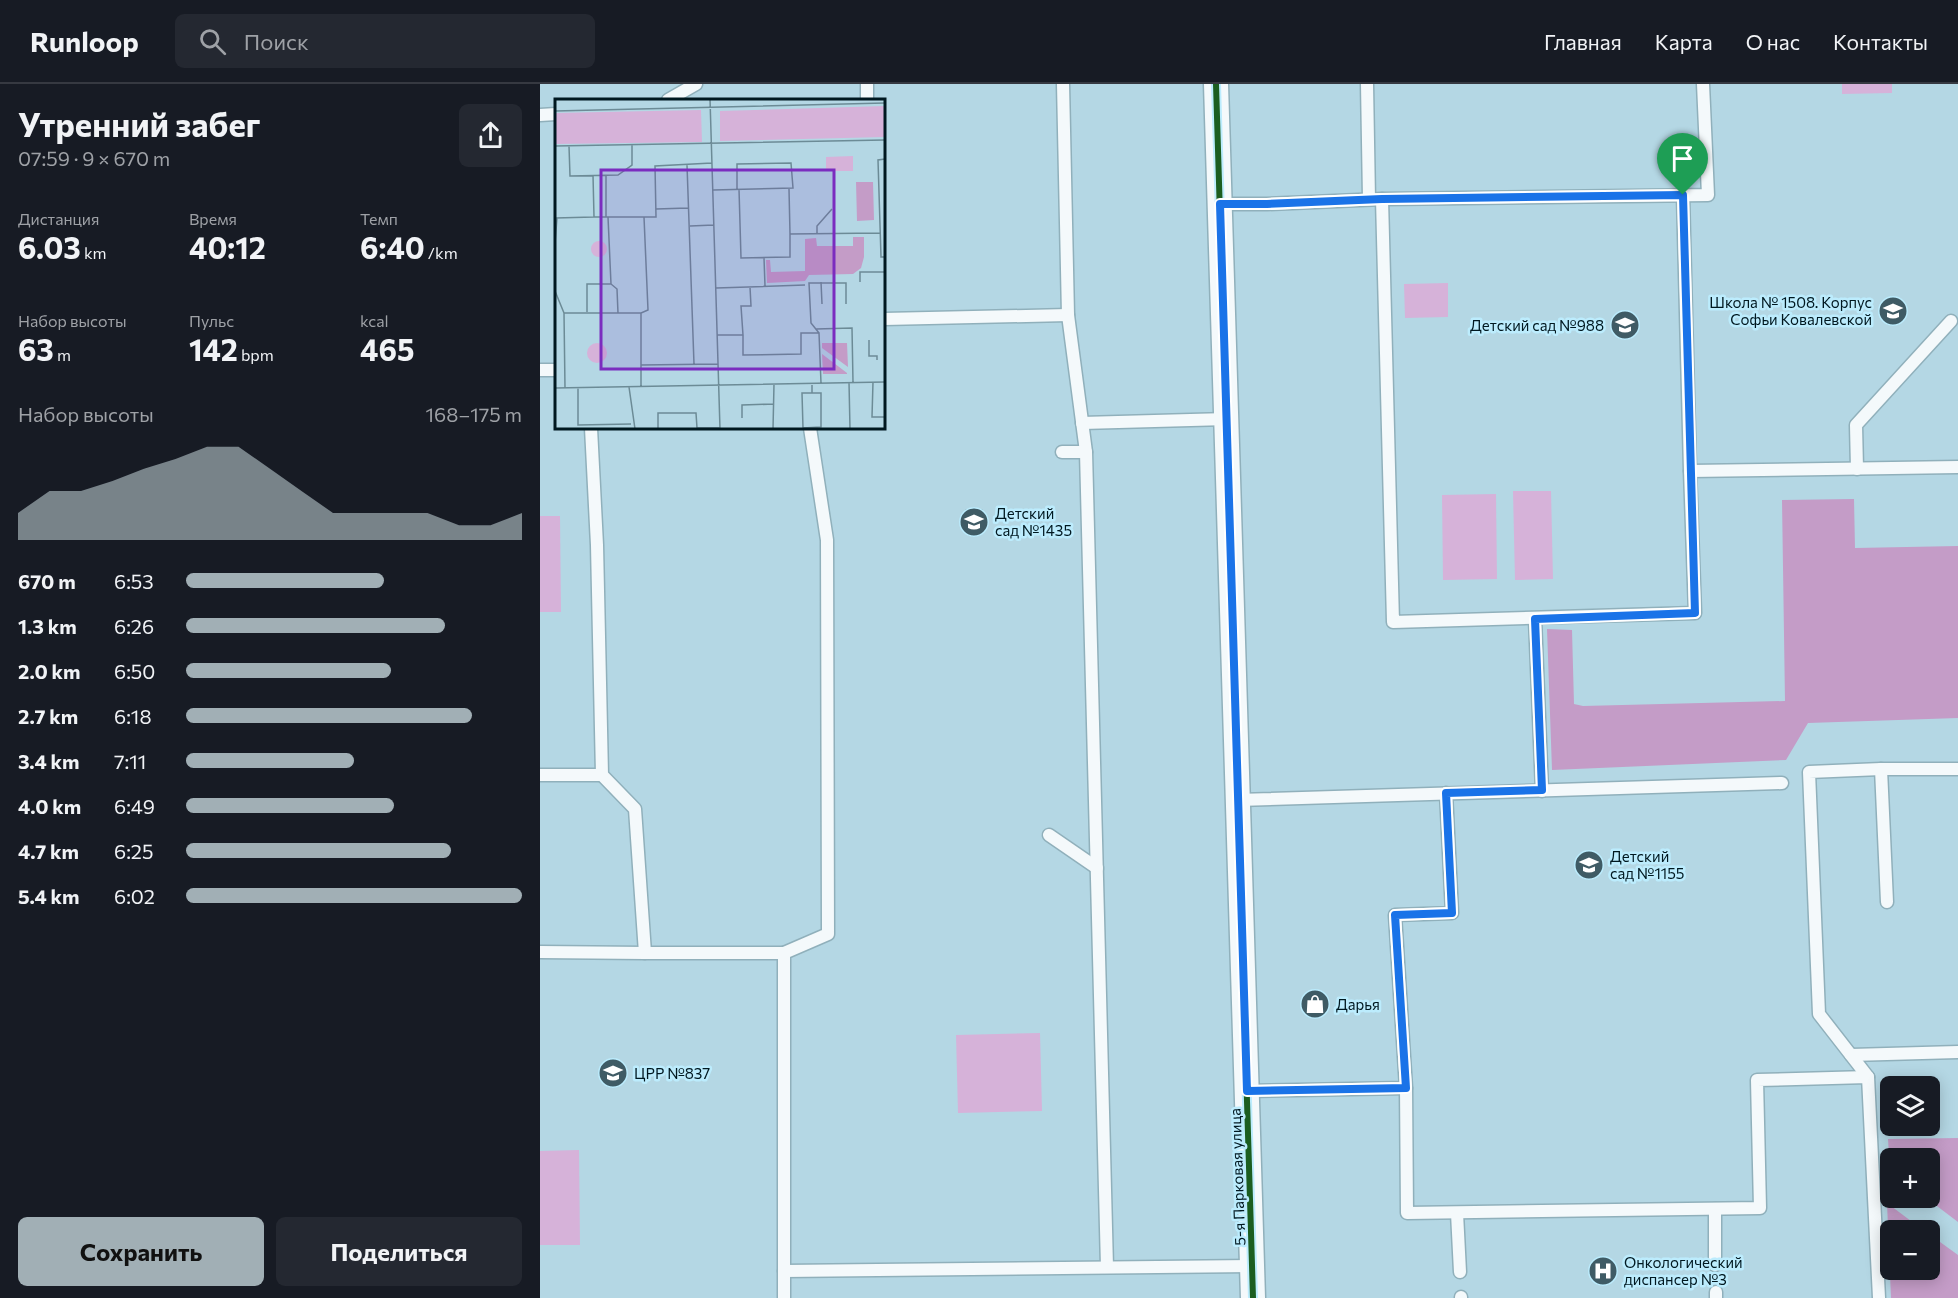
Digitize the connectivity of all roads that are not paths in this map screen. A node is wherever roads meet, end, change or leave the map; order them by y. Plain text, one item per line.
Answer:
1 (696, 84) edge
2 (1063, 84) edge
3 (1216, 84) edge
4 (1367, 84) edge
5 (1703, 84) edge
6 (670, 99) edge
7 (555, 114) edge
8 (540, 115) edge
9 (1683, 195) junction
10 (1375, 199) junction
11 (1220, 204) junction
12 (1068, 315) junction
13 (885, 319) edge
14 (1951, 321) dead end
15 (1227, 419) junction
16 (1082, 423) junction
17 (591, 429) edge
18 (810, 429) edge
19 (1062, 452) dead end
20 (1086, 452) junction
21 (1958, 467) edge
22 (1857, 468) junction
23 (1690, 471) junction
24 (1535, 619) junction
25 (1881, 769) junction
26 (1958, 769) edge
27 (602, 775) junction
28 (540, 776) edge
29 (1782, 783) dead end
30 (1542, 790) junction
31 (1446, 793) junction
32 (1238, 800) junction
33 (1049, 835) dead end
34 (1096, 868) junction
35 (1887, 902) dead end
36 (540, 952) edge
37 (645, 953) junction
38 (784, 953) junction
39 (1958, 1052) edge
40 (1851, 1055) junction
41 (1868, 1077) junction
42 (1406, 1088) junction
43 (1247, 1091) junction
44 (1714, 1209) junction
45 (1457, 1213) junction
46 (1715, 1265) dead end
47 (1252, 1266) junction
48 (1107, 1267) junction
49 (784, 1271) junction
50 (1460, 1272) dead end
51 (784, 1298) edge
52 (1253, 1298) edge
53 (1879, 1298) edge

1 - 6 lane
2 - 12 lane
3 - 11 street, 5-я Парковая улица
4 - 10 lane
5 - 9 lane
7 - 8 lane
9 - 10 lane
9 - 23 lane
10 - 11 lane
10 - 24 lane
11 - 15 street, 5-я Парковая улица
12 - 13 lane
12 - 16 lane
14 - 22 lane
15 - 16 lane
15 - 32 street, 5-я Парковая улица
16 - 20 lane
17 - 27 lane
18 - 38 lane
19 - 20 lane
20 - 34 lane
21 - 22 lane
22 - 23 lane
23 - 24 lane
24 - 30 lane
25 - 26 lane
25 - 35 lane
25 - 40 lane
27 - 28 lane
27 - 37 lane
29 - 30 lane
30 - 31 lane
31 - 32 lane
31 - 42 lane
32 - 43 street, 5-я Парковая улица
33 - 34 lane
34 - 48 lane
36 - 37 lane
37 - 38 lane
38 - 49 lane
39 - 40 lane
40 - 41 lane
41 - 44 lane
41 - 53 lane
42 - 43 lane
42 - 45 lane
43 - 47 street, 5-я Парковая улица
44 - 45 lane
44 - 46 lane
45 - 50 lane
47 - 48 lane
47 - 52 street, 5-я Парковая улица
48 - 49 lane
49 - 51 lane

